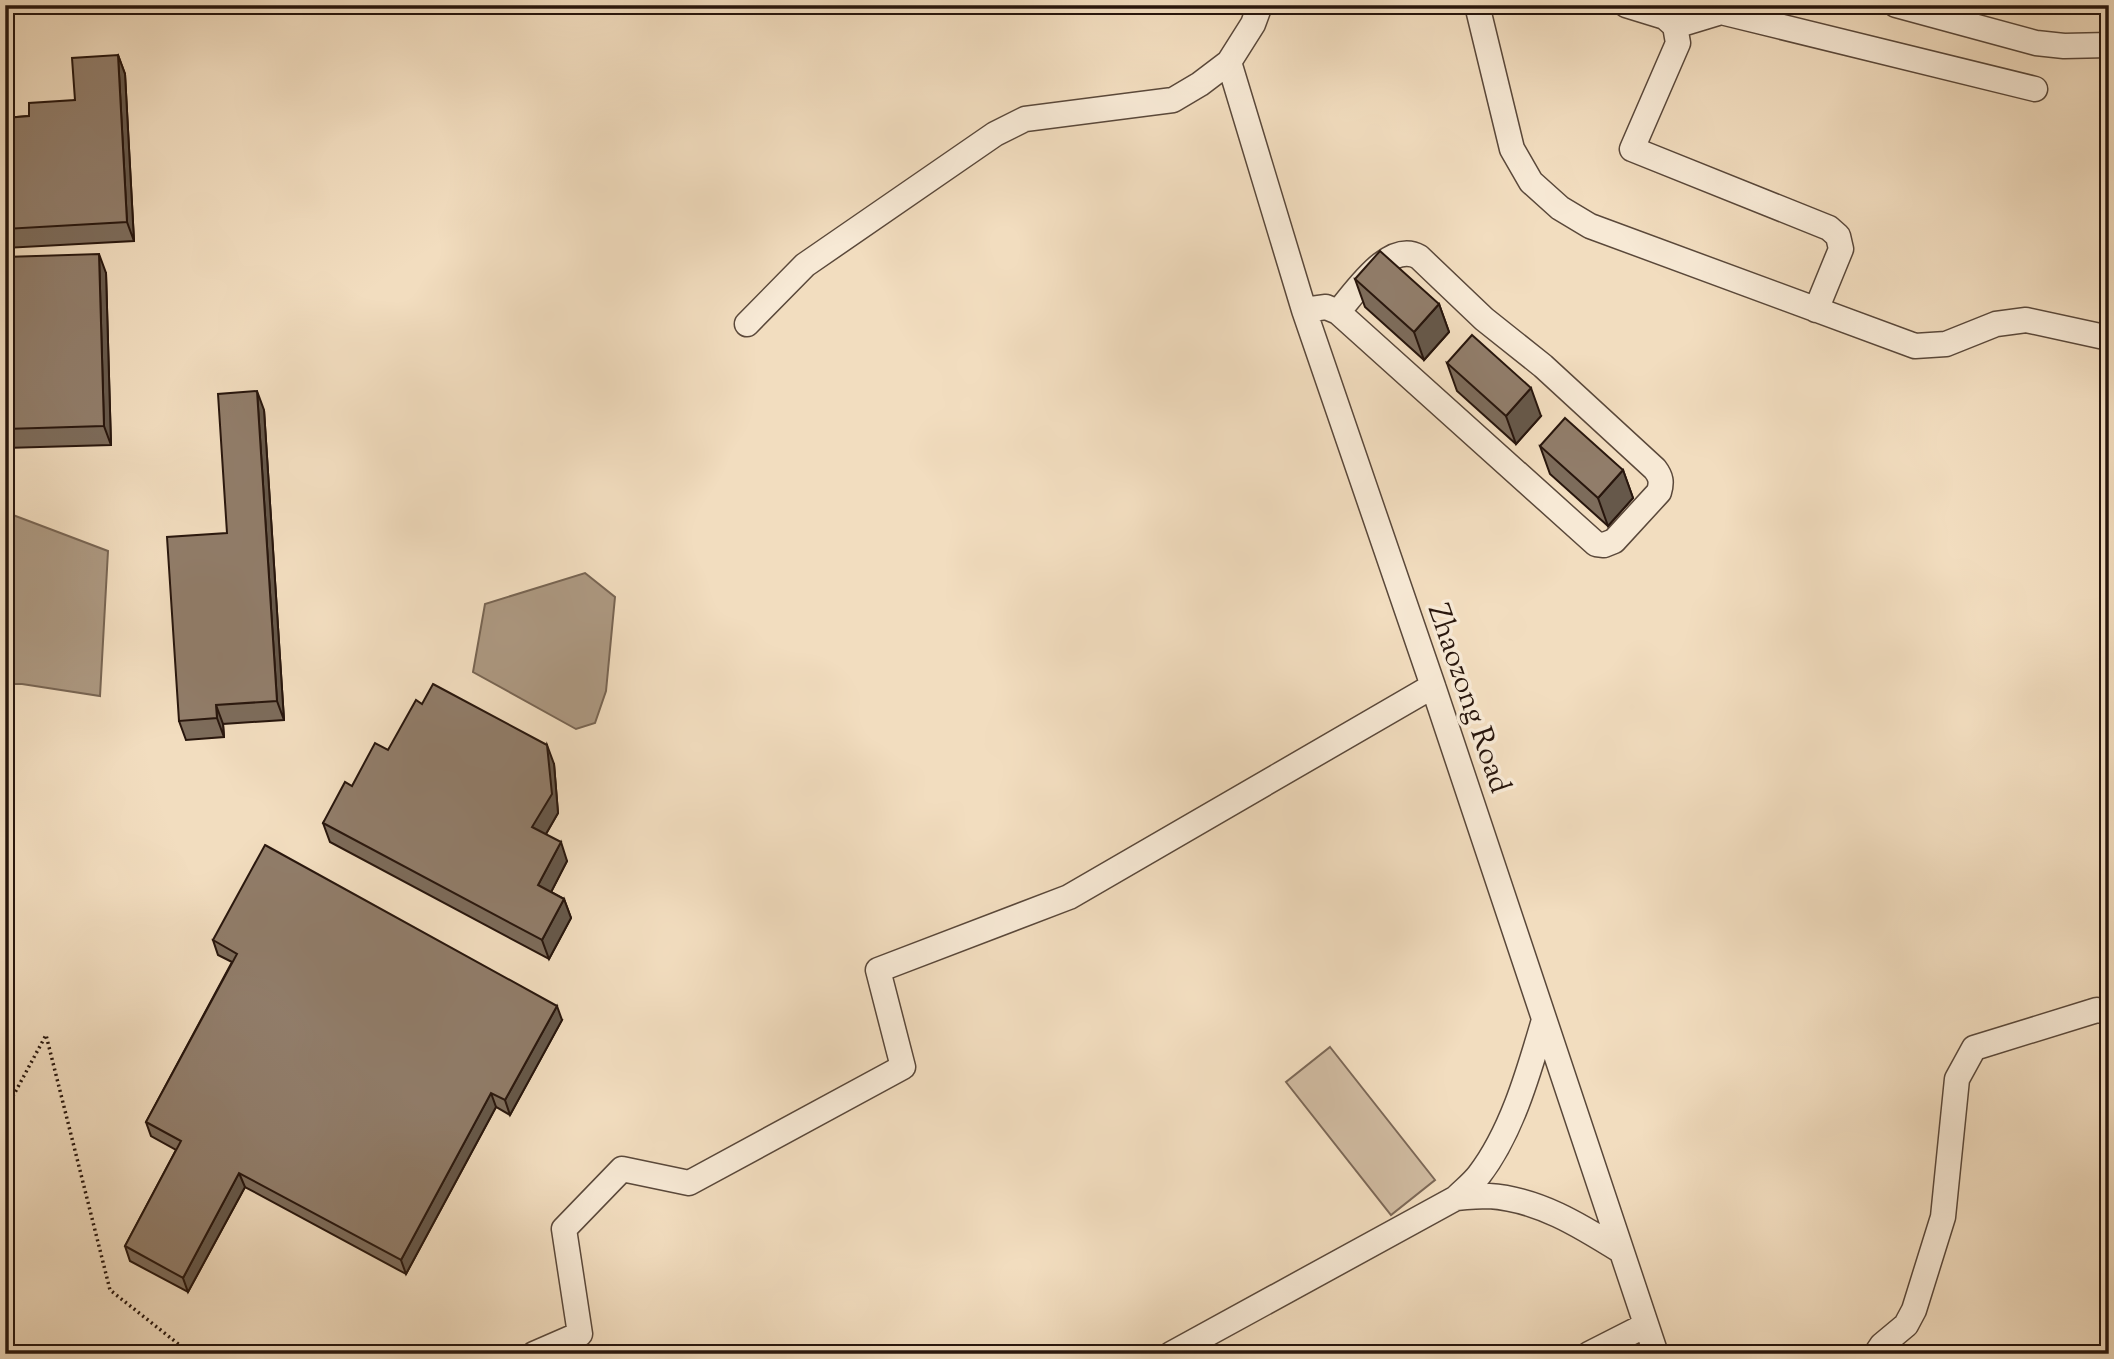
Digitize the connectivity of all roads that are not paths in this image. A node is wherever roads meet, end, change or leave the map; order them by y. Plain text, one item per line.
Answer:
1 (1260, 5) edge
2 (1477, 5) edge
3 (1626, 5) edge
4 (1896, 5) edge
5 (1675, 26) junction
6 (2109, 45) edge
7 (1229, 62) junction
8 (2035, 89) dead end
9 (1304, 310) junction
10 (1816, 310) junction
11 (1338, 312) junction
12 (747, 324) dead end
13 (2109, 338) edge
14 (1433, 686) junction
15 (2109, 1012) edge
16 (1544, 1020) junction
17 (1456, 1198) junction
18 (1621, 1251) junction
19 (1646, 1325) junction
20 (534, 1354) edge
21 (1171, 1354) edge
22 (1589, 1354) edge
23 (1656, 1354) edge
24 (1876, 1354) edge

1 - 7 street
2 - 10 street
3 - 5 street
4 - 6 street
5 - 8 street
5 - 10 street
7 - 9 street, Zhaozong Road
7 - 12 street
9 - 11 street
9 - 14 street, Zhaozong Road
10 - 13 street
11 - 11 street
14 - 16 street, Zhaozong Road
14 - 20 street
15 - 24 street
16 - 17 street
16 - 18 street, Zhaozong Road
17 - 18 street
17 - 21 street
18 - 19 street, Zhaozong Road
19 - 22 street
19 - 23 street, Zhaozong Road

